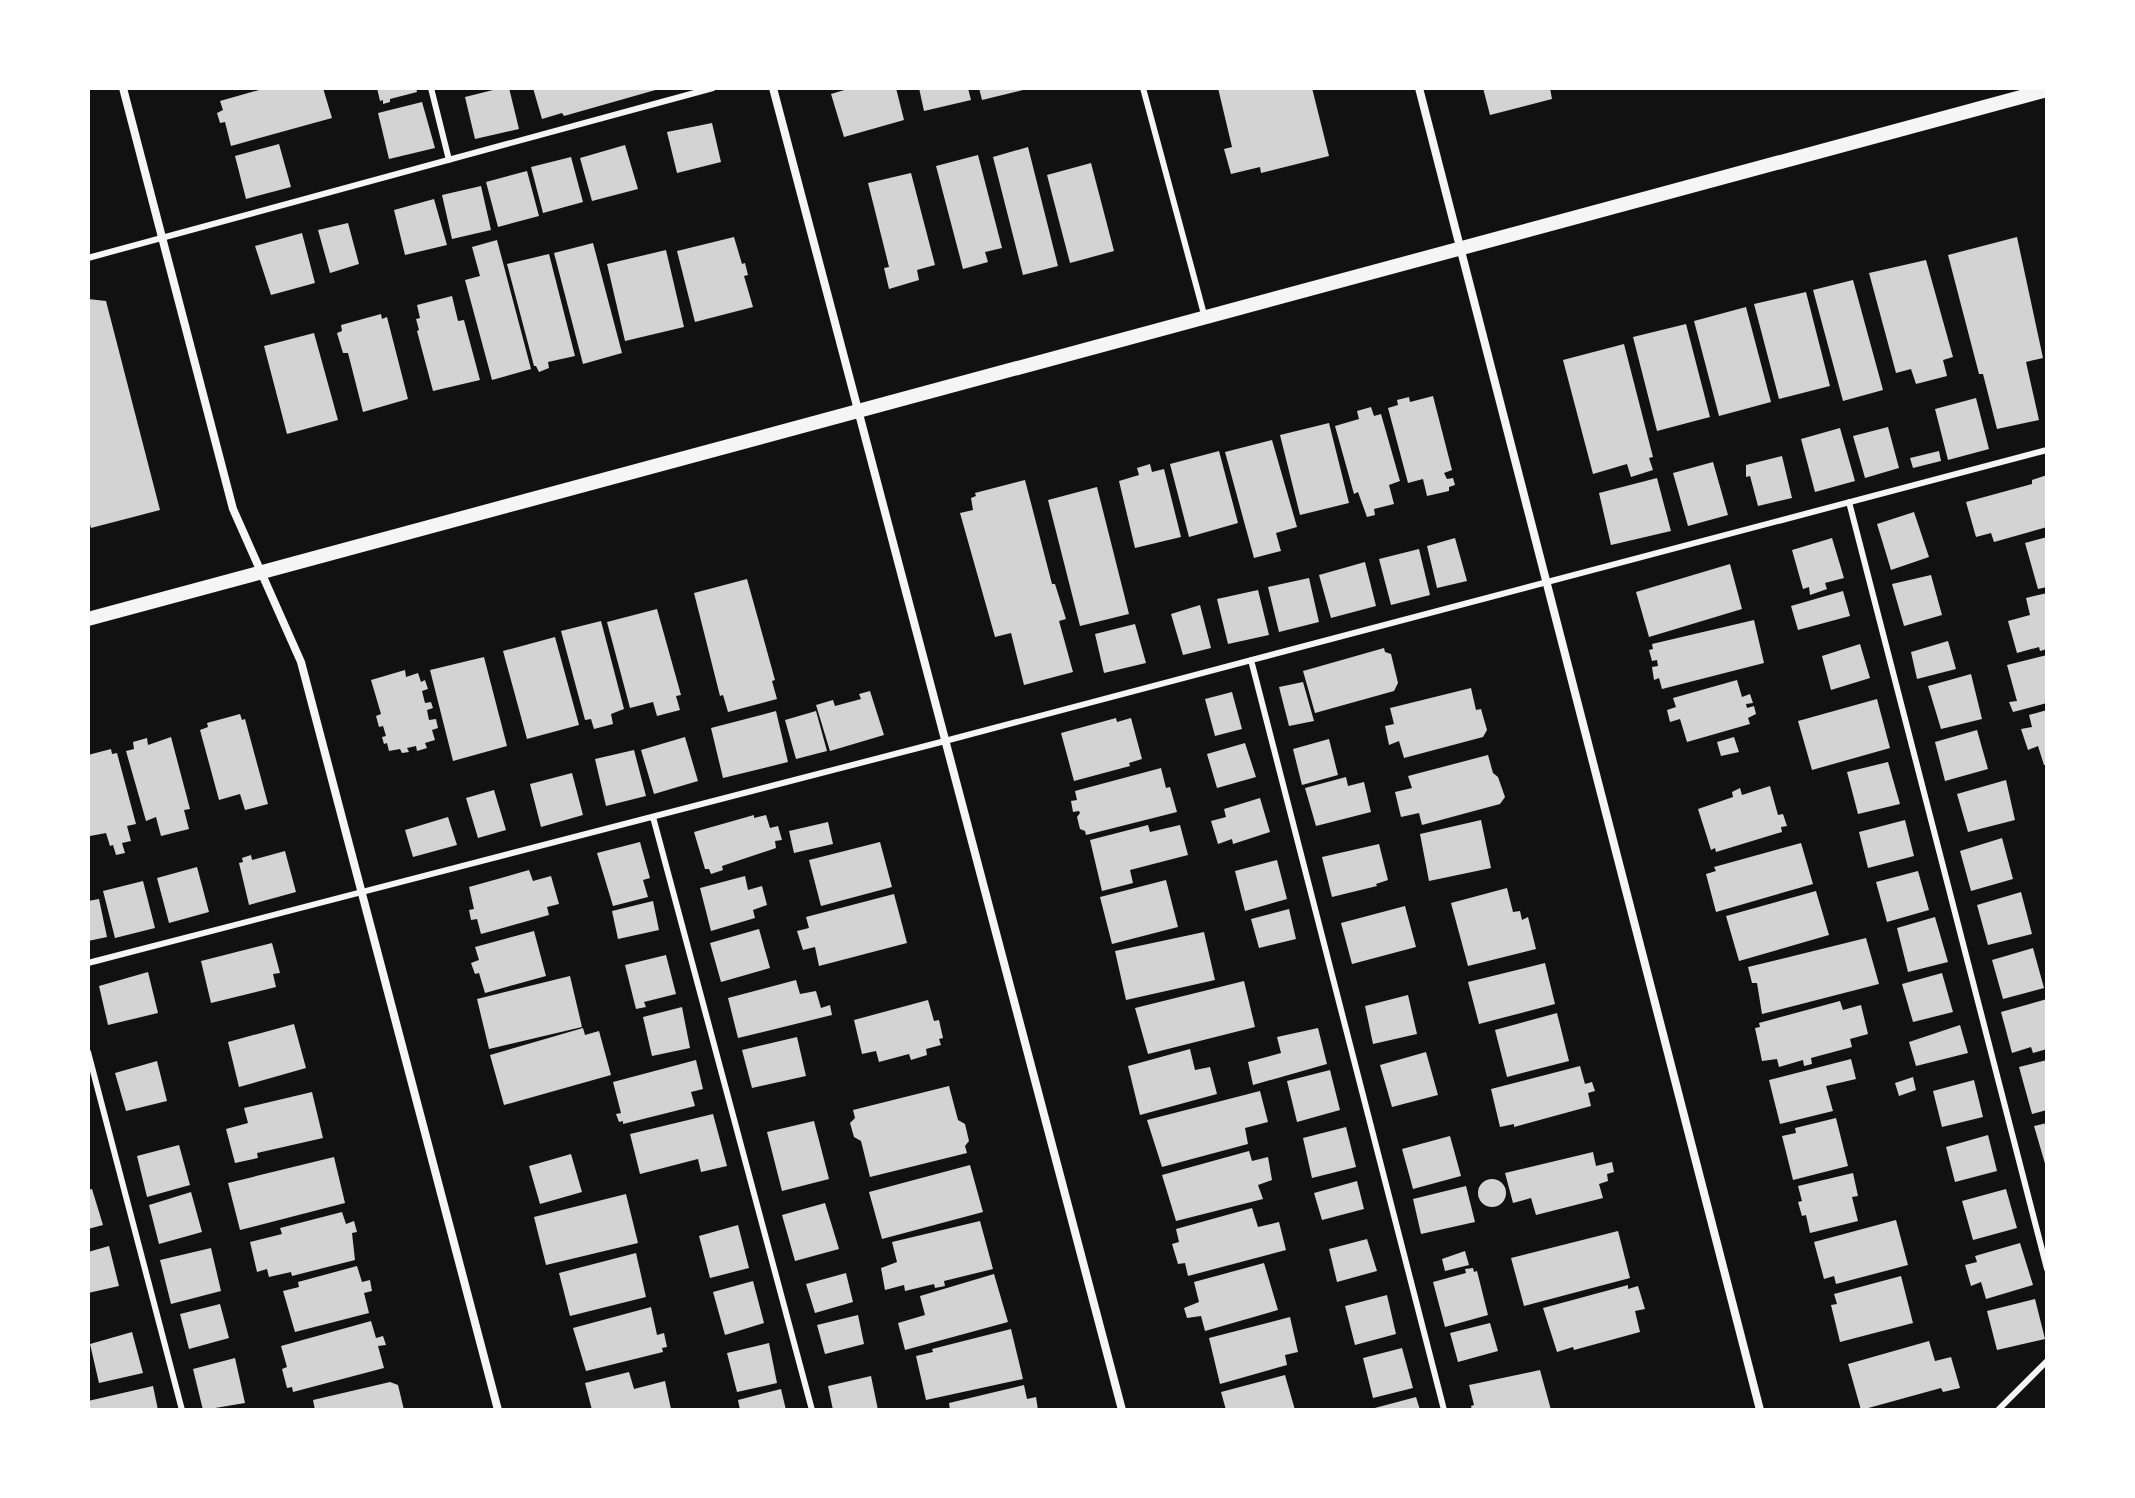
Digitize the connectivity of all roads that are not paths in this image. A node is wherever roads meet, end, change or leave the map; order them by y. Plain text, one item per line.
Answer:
1 (123, 88) edge
2 (431, 88) edge
3 (713, 88) edge
4 (773, 88) edge
5 (1143, 88) edge
6 (1419, 88) edge
7 (2047, 90) edge
8 (449, 160) junction
9 (162, 237) junction
10 (1461, 249) junction
11 (88, 258) edge
12 (1205, 318) junction
13 (858, 412) junction
14 (2047, 450) edge
15 (1849, 502) junction
16 (262, 572) junction
17 (1547, 582) junction
18 (88, 619) edge
19 (1251, 660) junction
20 (945, 741) junction
21 (653, 817) junction
22 (362, 893) junction
23 (88, 963) edge
24 (88, 1052) edge
25 (2047, 1269) edge
26 (2047, 1361) edge
27 (182, 1410) edge
28 (498, 1410) edge
29 (812, 1410) edge
30 (1122, 1410) edge
31 (1444, 1410) edge
32 (1760, 1410) edge
33 (1998, 1410) edge

1 - 9 street
2 - 8 lane
3 - 8 lane
4 - 13 street
5 - 12 lane
6 - 10 street
7 - 10 street
8 - 9 lane
9 - 11 lane
9 - 16 street
10 - 12 street
10 - 17 street
12 - 13 street
13 - 16 street
13 - 20 street
14 - 15 lane
15 - 17 lane
15 - 25 lane
16 - 18 street
16 - 22 street
17 - 19 lane
17 - 32 street
19 - 20 lane
19 - 31 lane
20 - 21 lane
20 - 30 street
21 - 22 lane
21 - 29 lane
22 - 23 lane
22 - 28 street
24 - 27 lane
26 - 33 lane

